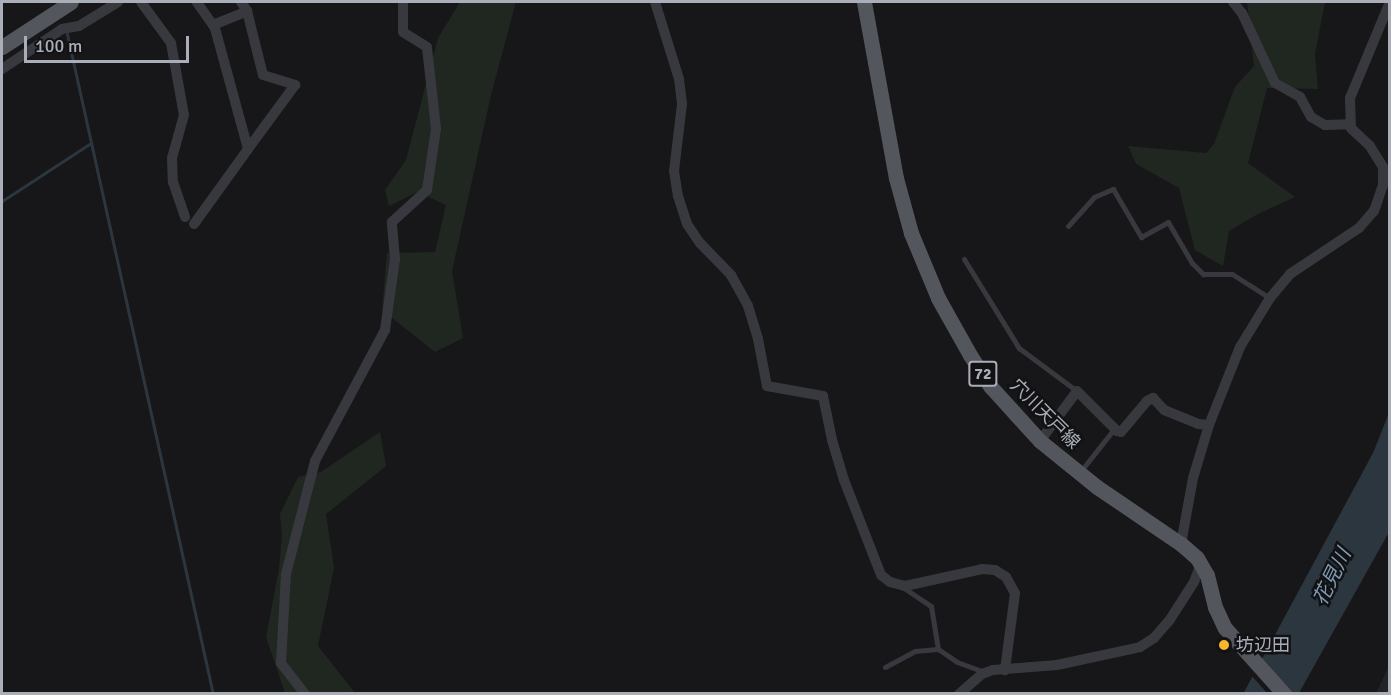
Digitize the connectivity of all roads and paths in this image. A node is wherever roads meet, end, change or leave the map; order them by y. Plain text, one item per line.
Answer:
1 (71, 2) edge
2 (118, 2) edge
3 (141, 2) edge
4 (197, 2) edge
5 (403, 2) edge
6 (656, 2) edge
7 (864, 2) edge
8 (1233, 2) edge
9 (1389, 2) edge
10 (244, 6) edge
11 (213, 25) junction
12 (2, 47) edge
13 (2, 69) edge
14 (1349, 124) junction
15 (248, 149) junction
16 (1068, 226) dead end
17 (964, 259) dead end
18 (1270, 298) junction
19 (1077, 391) junction
20 (1209, 425) junction
21 (1114, 429) junction
22 (1040, 441) junction
23 (1079, 474) junction
24 (1181, 544) junction
25 (1201, 564) junction
26 (900, 585) junction
27 (938, 649) junction
28 (885, 667) dead end
29 (1005, 670) junction
30 (987, 672) junction
31 (304, 693) edge
32 (959, 693) edge
33 (1284, 693) edge

1 - 12 main road
2 - 13 street
3 - 15 street
4 - 11 street
5 - 31 street
6 - 26 street
7 - 22 main road, 穴川天戸線 / 72
8 - 14 street
9 - 14 street
10 - 11 street
10 - 15 street
11 - 15 street
14 - 18 street
16 - 18 lane
17 - 19 lane
18 - 20 street
19 - 21 street
19 - 22 street
20 - 21 street
20 - 24 street
21 - 23 lane
22 - 23 main road, 穴川天戸線 / 72
23 - 24 main road, 穴川天戸線 / 72
24 - 25 main road, 穴川天戸線 / 72
25 - 29 street
25 - 33 main road, 穴川天戸線 / 72
26 - 27 lane
26 - 29 street
27 - 28 lane
27 - 30 lane
29 - 30 street
30 - 32 street

